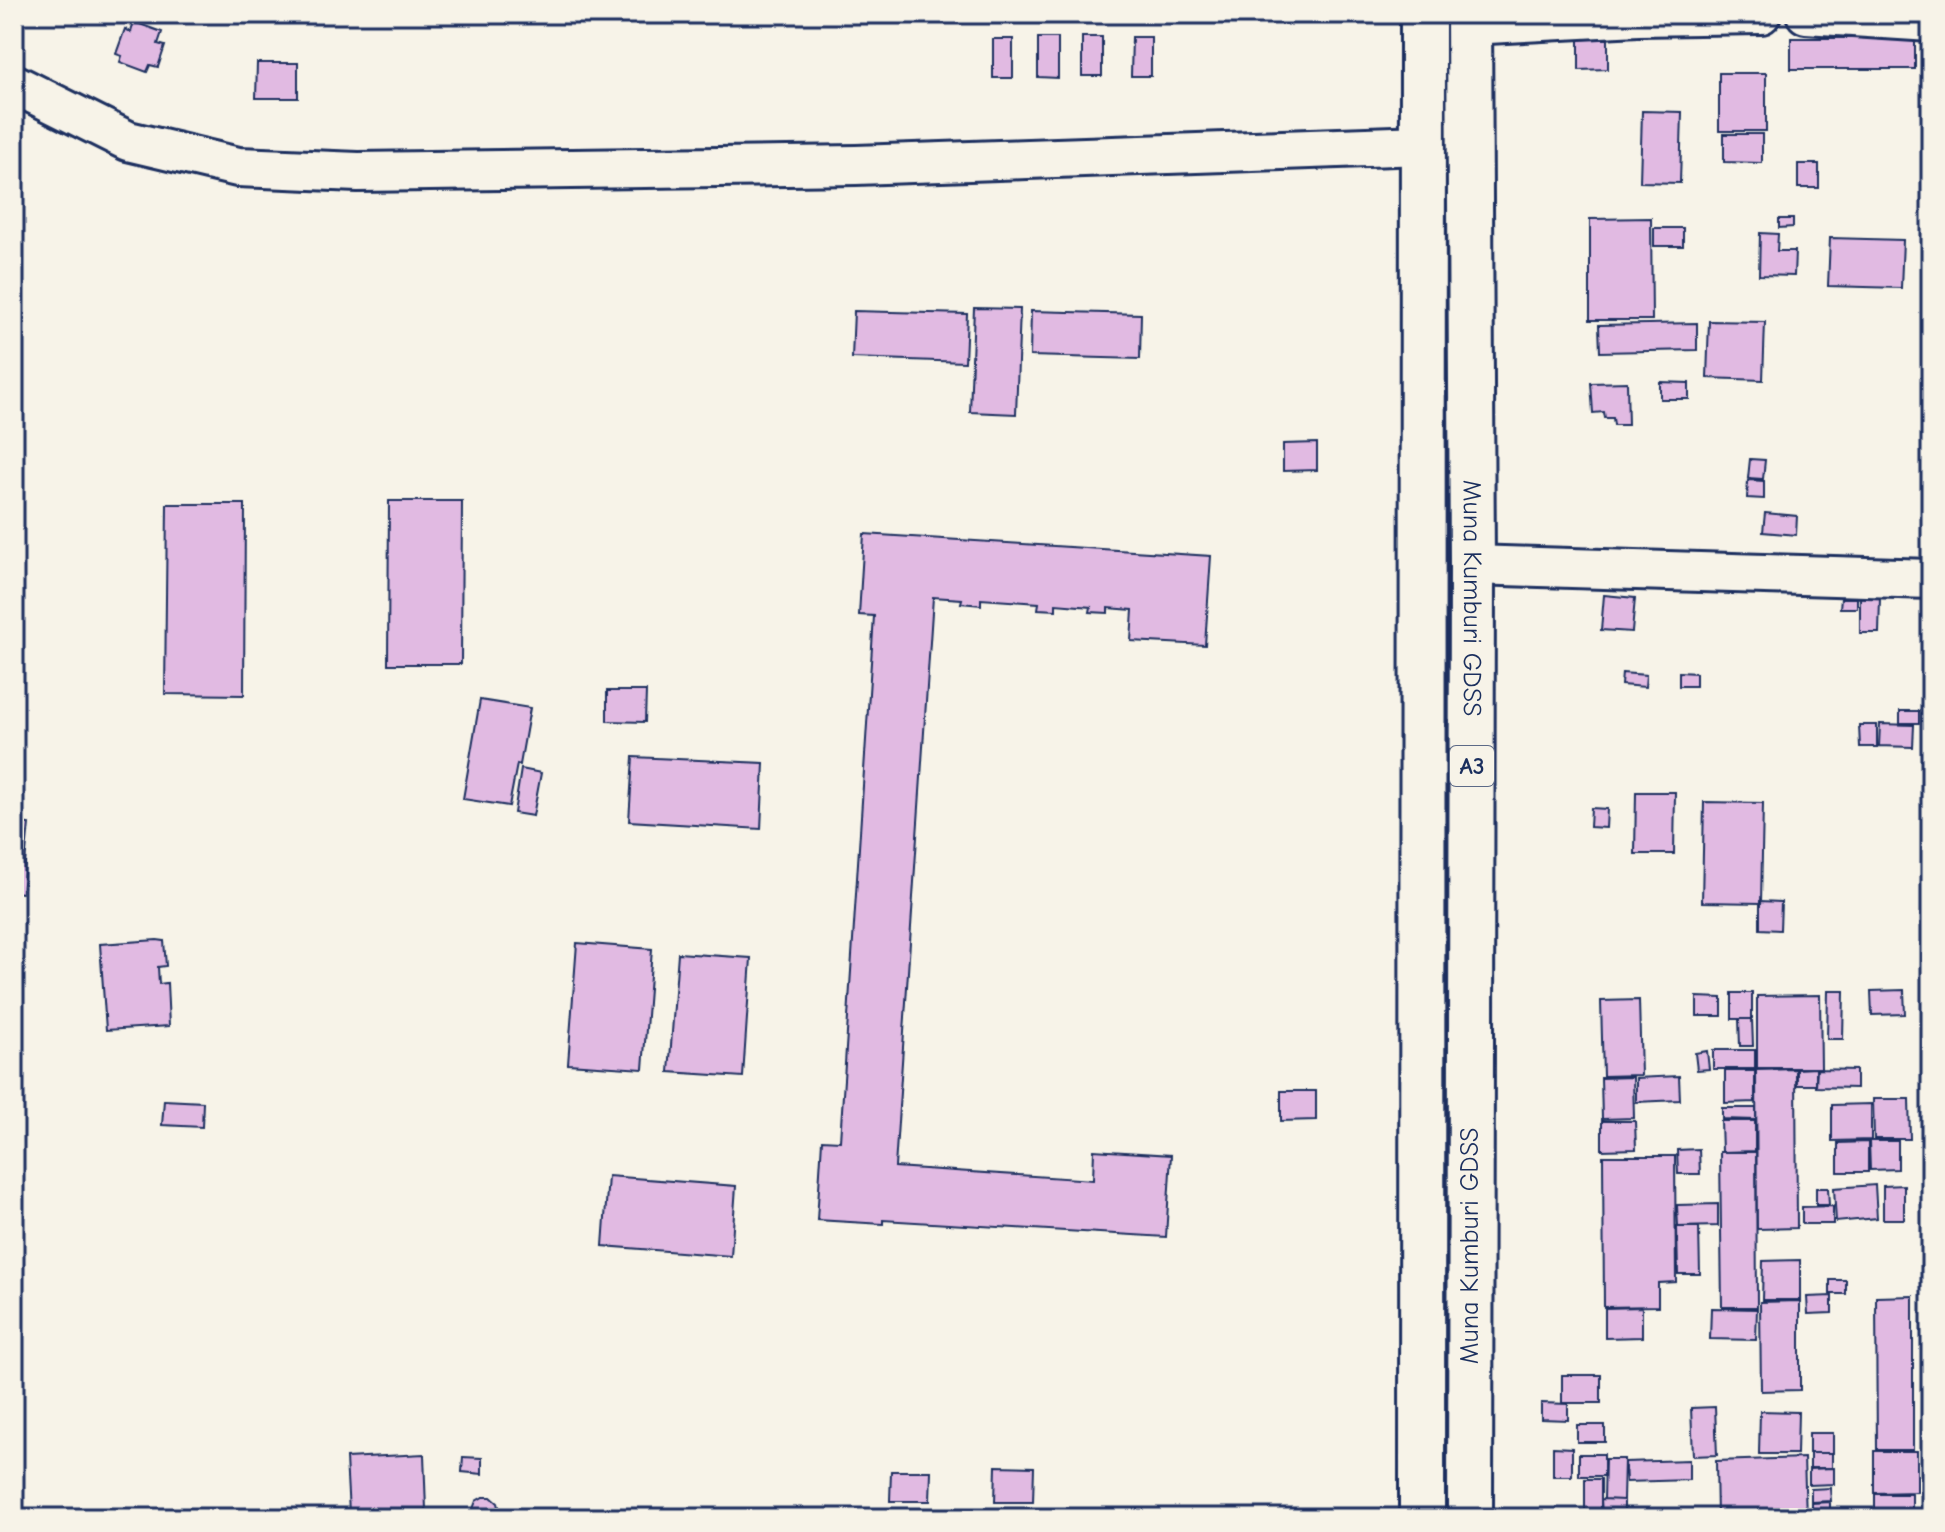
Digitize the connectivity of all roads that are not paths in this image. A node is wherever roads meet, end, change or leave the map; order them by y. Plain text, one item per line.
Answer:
1 (1423, 14) edge
2 (1761, 14) edge
3 (1806, 14) edge
4 (1469, 20) edge
5 (1931, 22) edge
6 (14, 84) edge
7 (1423, 145) junction
8 (1472, 565) junction
9 (1931, 579) edge
10 (1422, 1518) edge
11 (1470, 1518) edge

1 - 7 highway, Muna Kumburi GDSS / A3
2 - 4 street
3 - 5 street
4 - 8 highway, Muna Kumburi GDSS / A3
6 - 7 street
7 - 10 highway, Muna Kumburi GDSS / A3
8 - 9 street
8 - 11 highway, Muna Kumburi GDSS / A3

